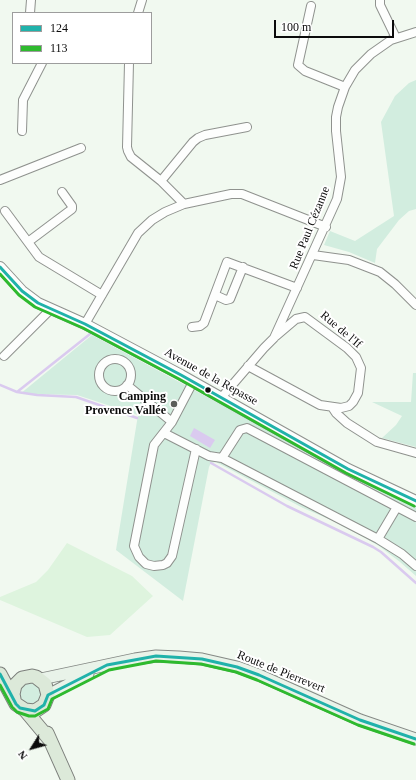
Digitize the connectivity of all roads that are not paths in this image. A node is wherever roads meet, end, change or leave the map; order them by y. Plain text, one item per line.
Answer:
1 (31, 0) edge
2 (142, 0) edge
3 (380, 0) edge
4 (311, 6) dead end
5 (30, 12) edge
6 (138, 12) edge
7 (416, 32) edge
8 (396, 38) junction
9 (41, 64) edge
10 (129, 64) edge
11 (345, 87) junction
12 (246, 127) dead end
13 (22, 131) dead end
14 (81, 148) dead end
15 (0, 180) edge
16 (161, 181) junction
17 (62, 192) dead end
18 (184, 204) junction
19 (5, 210) dead end
20 (326, 227) junction
21 (28, 242) junction
22 (313, 255) junction
23 (0, 267) edge
24 (243, 267) junction
25 (297, 288) junction
26 (102, 295) junction
27 (214, 295) junction
28 (416, 305) edge
29 (51, 309) junction
30 (85, 324) junction
31 (192, 327) dead end
32 (274, 338) junction
33 (4, 356) dead end
34 (248, 366) junction
35 (193, 382) junction
36 (127, 384) junction
37 (221, 398) junction
38 (332, 407) junction
39 (172, 422) junction
40 (164, 433) junction
41 (196, 449) junction
42 (416, 453) edge
43 (222, 458) junction
44 (416, 501) edge
45 (397, 507) junction
46 (416, 517) edge
47 (378, 539) junction
48 (416, 566) edge
49 (107, 665) junction
50 (0, 668) edge
51 (0, 674) edge
52 (41, 680) junction
53 (18, 681) junction
54 (48, 695) junction
55 (14, 699) junction
56 (40, 709) junction
57 (25, 710) junction
58 (416, 739) edge
59 (50, 740) junction
60 (68, 780) edge

1 - 5 street
2 - 6 street
3 - 8 street
4 - 11 street
7 - 8 street, Rue Paul Cézanne
8 - 11 street, Rue Paul Cézanne
9 - 13 street
10 - 16 street
11 - 20 street, Rue Paul Cézanne
12 - 16 street
14 - 15 street
16 - 18 street
17 - 21 street
18 - 20 street
18 - 26 street
19 - 21 street
20 - 22 street, Rue Paul Cézanne
21 - 26 street
22 - 25 street, Rue Paul Cézanne
22 - 28 street
23 - 29 street, Avenue de la Repasse
24 - 25 street
24 - 27 street
24 - 27 street
25 - 32 street, Rue Paul Cézanne
26 - 30 street
27 - 31 street
29 - 30 street, Avenue de la Repasse
29 - 33 street
30 - 35 street, Avenue de la Repasse
32 - 34 street, Rue Paul Cézanne
32 - 38 street, Rue de l'If
34 - 37 street, Rue Paul Cézanne
34 - 38 street, Rue de l'If
35 - 37 street, Avenue de la Repasse
35 - 39 street
36 - 36 street
36 - 39 street
37 - 44 street, Avenue de la Repasse
38 - 42 street
39 - 40 street
40 - 41 street
40 - 41 street
41 - 43 street
43 - 45 street
43 - 47 street
45 - 46 street
45 - 47 street
47 - 48 street
49 - 52 main road, Route de Pierrevert
49 - 54 main road, Route de Pierrevert
49 - 58 main road, Route de Pierrevert
50 - 53 main road
51 - 55 main road
52 - 53 main road
52 - 54 main road
53 - 55 main road
54 - 56 main road
55 - 57 main road
56 - 57 main road
56 - 59 main road
57 - 59 main road
59 - 60 main road

